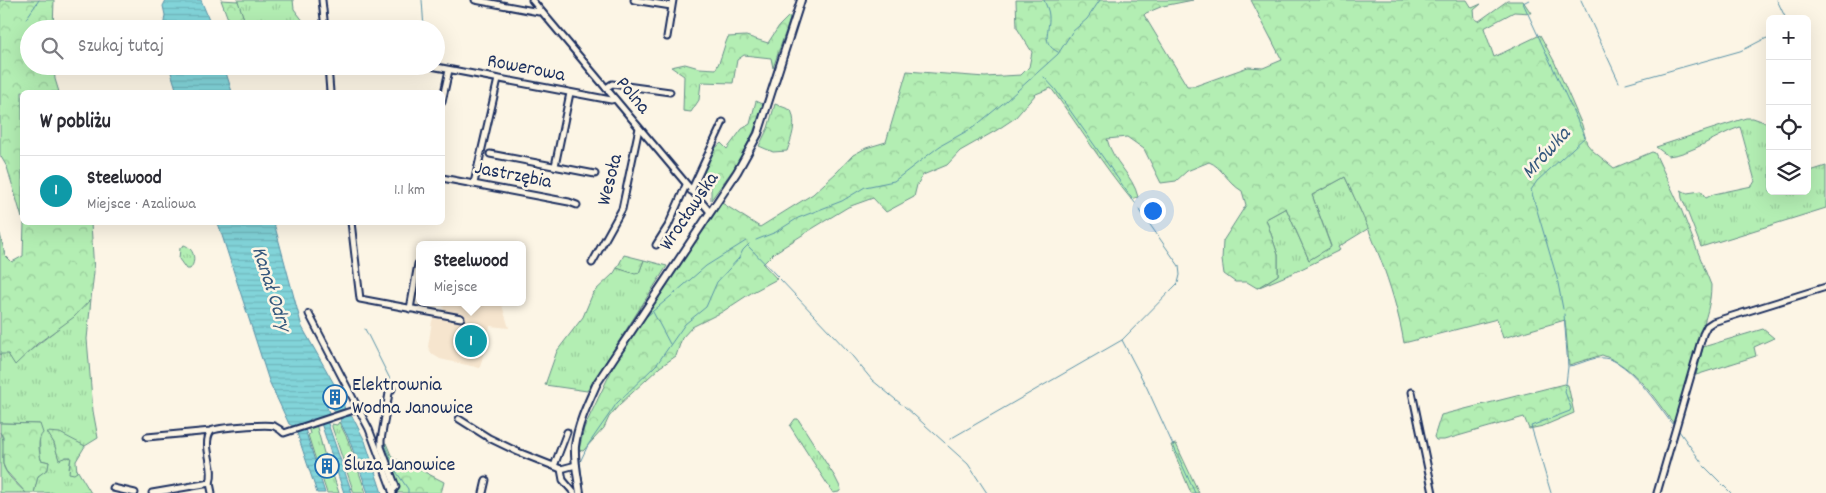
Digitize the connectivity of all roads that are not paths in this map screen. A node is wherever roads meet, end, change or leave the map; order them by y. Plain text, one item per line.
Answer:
1 (322, 0) edge
2 (475, 0) edge
3 (532, 0) edge
4 (634, 0) edge
5 (801, 0) edge
6 (672, 3) edge
7 (541, 11) junction
8 (324, 20) edge
9 (667, 37) dead end
10 (445, 69) edge
11 (449, 70) junction
12 (329, 75) edge
13 (498, 79) junction
14 (606, 88) junction
15 (330, 90) edge
16 (445, 90) edge
17 (670, 92) dead end
18 (570, 93) junction
19 (615, 99) junction
20 (723, 122) dead end
21 (639, 128) junction
22 (490, 154) dead end
23 (555, 166) junction
24 (595, 174) dead end
25 (445, 178) edge
26 (474, 183) junction
27 (686, 185) junction
28 (691, 190) junction
29 (577, 205) dead end
30 (710, 212) junction
31 (351, 225) edge
32 (656, 245) dead end
33 (592, 263) dead end
34 (416, 275) edge
35 (1826, 287) edge
36 (410, 309) junction
37 (309, 314) dead end
38 (461, 318) dead end
39 (392, 389) dead end
40 (1412, 392) dead end
41 (358, 409) junction
42 (459, 419) dead end
43 (211, 431) junction
44 (567, 432) dead end
45 (147, 437) dead end
46 (576, 465) junction
47 (554, 466) junction
48 (561, 469) junction
49 (486, 480) dead end
50 (210, 483) junction
51 (113, 488) dead end
52 (392, 492) edge
53 (135, 493) edge
54 (152, 493) edge
55 (212, 493) edge
56 (483, 493) edge
57 (574, 493) edge
58 (580, 493) edge
59 (1433, 493) edge
60 (1657, 493) edge

1 - 8 street
2 - 7 street
3 - 7 street, Polna
4 - 6 street
5 - 30 main road, Wrocławska
6 - 9 street
7 - 14 street, Polna
10 - 11 street, Rowerowa
11 - 13 street, Rowerowa
11 - 16 street
12 - 15 street
13 - 18 street, Rowerowa
13 - 26 street
14 - 17 street
14 - 19 street, Polna
18 - 19 street, Rowerowa
18 - 23 street
19 - 21 street, Polna
20 - 28 street
21 - 27 street, Polna
21 - 33 street, Wesoła
22 - 23 street
23 - 24 street
25 - 26 street, Jastrzębia
26 - 29 street, Jastrzębia
27 - 28 street, Polna
27 - 32 street
28 - 30 street, Polna
30 - 46 main road, Wrocławska
31 - 36 street
34 - 36 street
35 - 60 street
36 - 38 street
37 - 41 street
39 - 52 street
40 - 59 street
41 - 43 street
41 - 52 street
42 - 47 street
43 - 45 street
43 - 50 street
44 - 47 street
46 - 48 street
46 - 58 main road, Wrocławska
47 - 48 street
48 - 57 street
49 - 56 street
50 - 54 street
50 - 55 street
51 - 53 street

